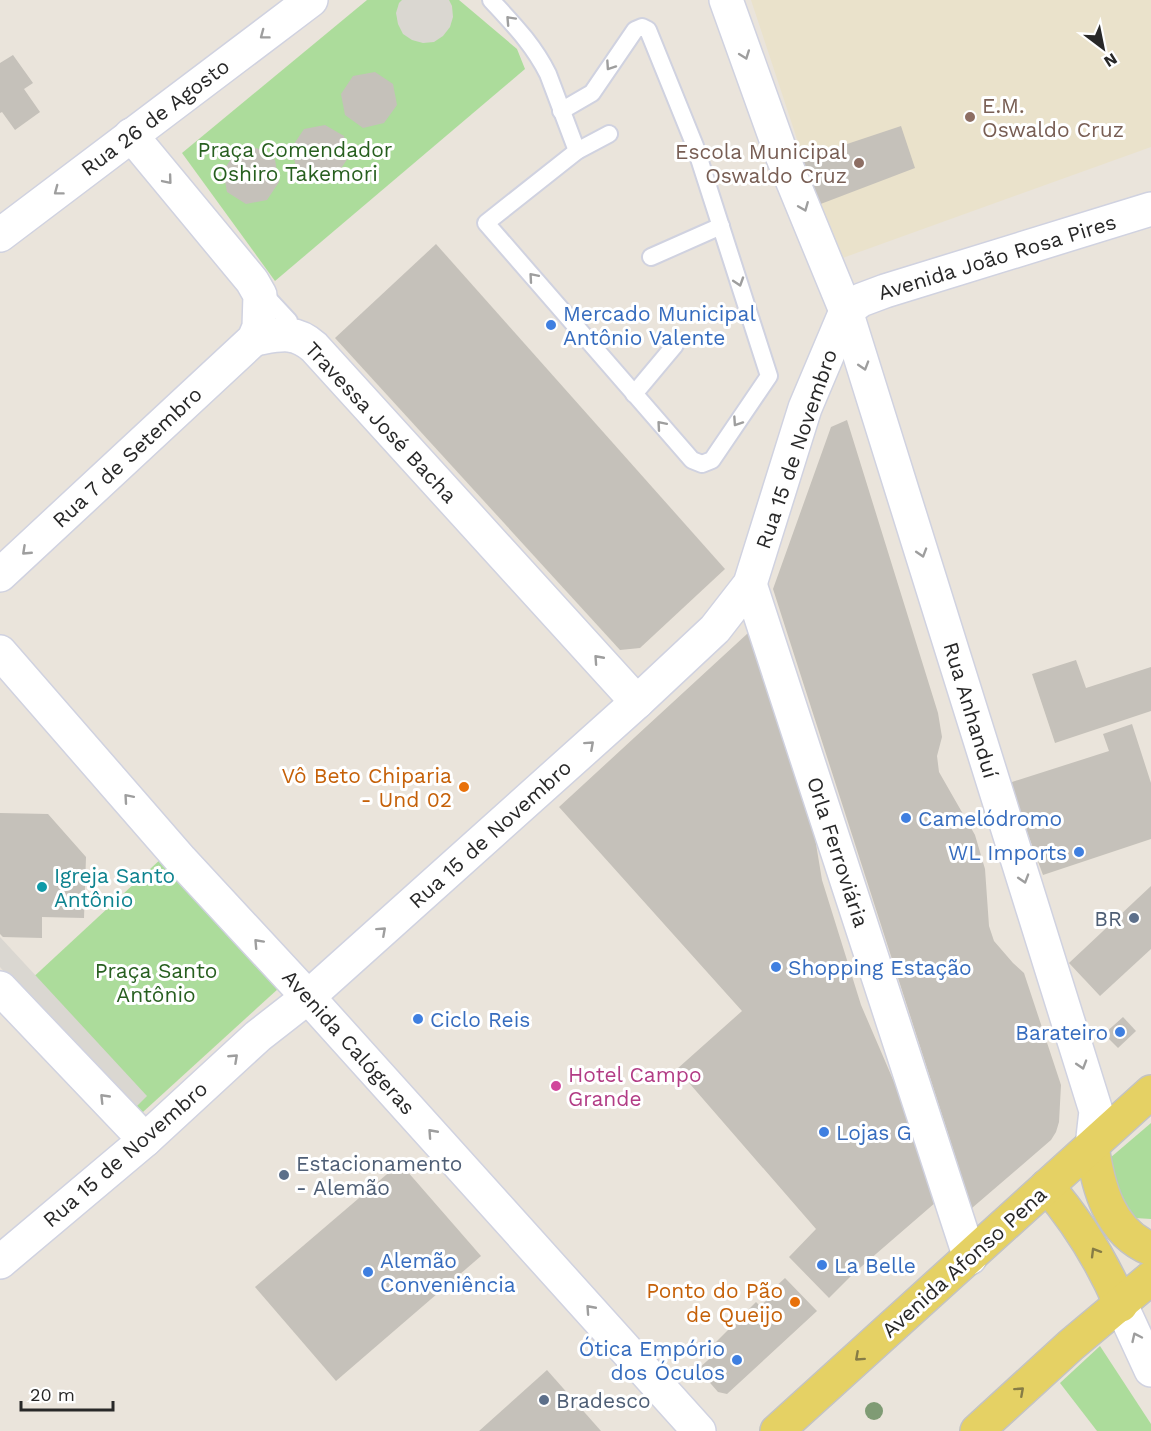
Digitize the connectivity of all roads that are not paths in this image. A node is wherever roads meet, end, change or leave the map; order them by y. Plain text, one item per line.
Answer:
1 (311, 0) edge
2 (491, 0) edge
3 (726, 0) edge
4 (561, 111) junction
5 (609, 134) dead end
6 (130, 135) junction
7 (577, 152) junction
8 (1151, 209) edge
9 (721, 226) junction
10 (0, 235) edge
11 (651, 257) dead end
12 (252, 281) junction
13 (846, 311) junction
14 (289, 321) dead end
15 (254, 339) junction
16 (675, 345) dead end
17 (634, 394) junction
18 (0, 575) edge
19 (750, 584) junction
20 (0, 652) edge
21 (637, 702) junction
22 (0, 988) edge
23 (308, 997) junction
24 (1151, 1092) edge
25 (145, 1140) junction
26 (1092, 1146) junction
27 (1047, 1186) junction
28 (1151, 1249) edge
29 (970, 1258) junction
30 (0, 1262) edge
31 (1151, 1278) edge
32 (1121, 1305) junction
33 (1151, 1370) edge
34 (699, 1431) edge
35 (777, 1431) edge
36 (977, 1431) edge

1 -> 6 street, Rua 26 de Agosto
4 -> 2 lane
3 -> 13 street, Rua Anhanduí
4 - 7 lane
9 -> 4 lane
5 - 7 lane
6 -> 10 street, Rua 26 de Agosto
6 -> 12 street
17 -> 7 lane
8 - 13 street, Avenida João Rosa Pires
9 - 11 lane
9 -> 17 lane
12 - 14 lane
12 - 15 street
13 - 19 street, Rua 15 de Novembro
13 -> 26 street, Rua Anhanduí
15 -> 18 street, Rua 7 de Setembro
21 -> 15 street, Travessa José Bacha
16 - 17 lane
19 - 21 street, Rua 15 de Novembro
19 - 29 street, Orla Ferroviária
23 -> 20 street, Avenida Calógeras
23 -> 21 street, Rua 15 de Novembro
25 -> 22 street
25 -> 23 street, Rua 15 de Novembro
34 -> 23 street, Avenida Calógeras
24 - 26 main road, Avenida Afonso Pena
25 - 30 street, Rua 15 de Novembro
26 - 27 main road, Avenida Afonso Pena
26 - 28 main road
27 - 29 main road, Avenida Afonso Pena
32 -> 27 main road
29 -> 35 main road, Avenida Afonso Pena
31 - 32 main road
33 -> 32 street
36 -> 32 main road

